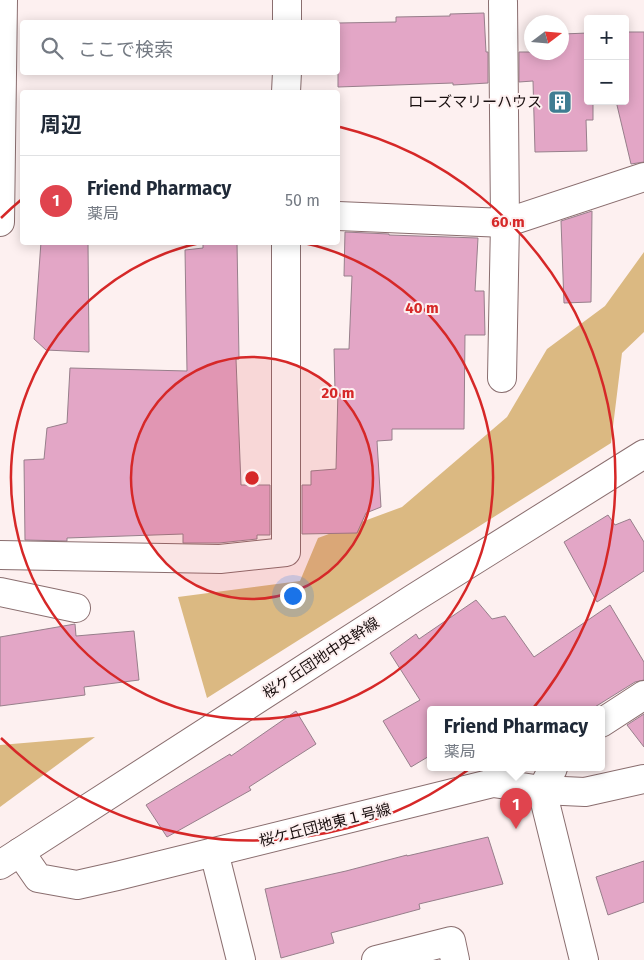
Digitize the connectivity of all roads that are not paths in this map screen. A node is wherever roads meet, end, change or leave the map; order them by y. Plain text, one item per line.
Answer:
1 (3, 0) edge
2 (287, 0) edge
3 (498, 1) edge
4 (287, 20) edge
5 (286, 75) edge
6 (286, 90) edge
7 (644, 177) edge
8 (340, 216) edge
9 (0, 222) edge
10 (505, 223) junction
11 (286, 245) edge
12 (502, 378) dead end
13 (644, 454) edge
14 (0, 555) edge
15 (0, 592) edge
16 (76, 608) dead end
17 (644, 695) edge
18 (605, 720) edge
19 (644, 778) edge
20 (548, 779) edge
21 (214, 852) junction
22 (10, 858) edge
23 (241, 960) edge
24 (376, 960) edge
25 (455, 960) edge
26 (584, 960) edge

1 - 9 street
2 - 4 street
3 - 10 street
5 - 6 street
7 - 10 street
8 - 10 street
10 - 12 street
11 - 14 street
13 - 22 street, 桜ケ丘団地中央幹線
15 - 16 street
17 - 18 street
19 - 20 street, 桜ケ丘団地東１号線
20 - 21 street, 桜ケ丘団地東１号線
20 - 26 street
21 - 22 street, 桜ケ丘団地東１号線
21 - 23 street
24 - 25 street

